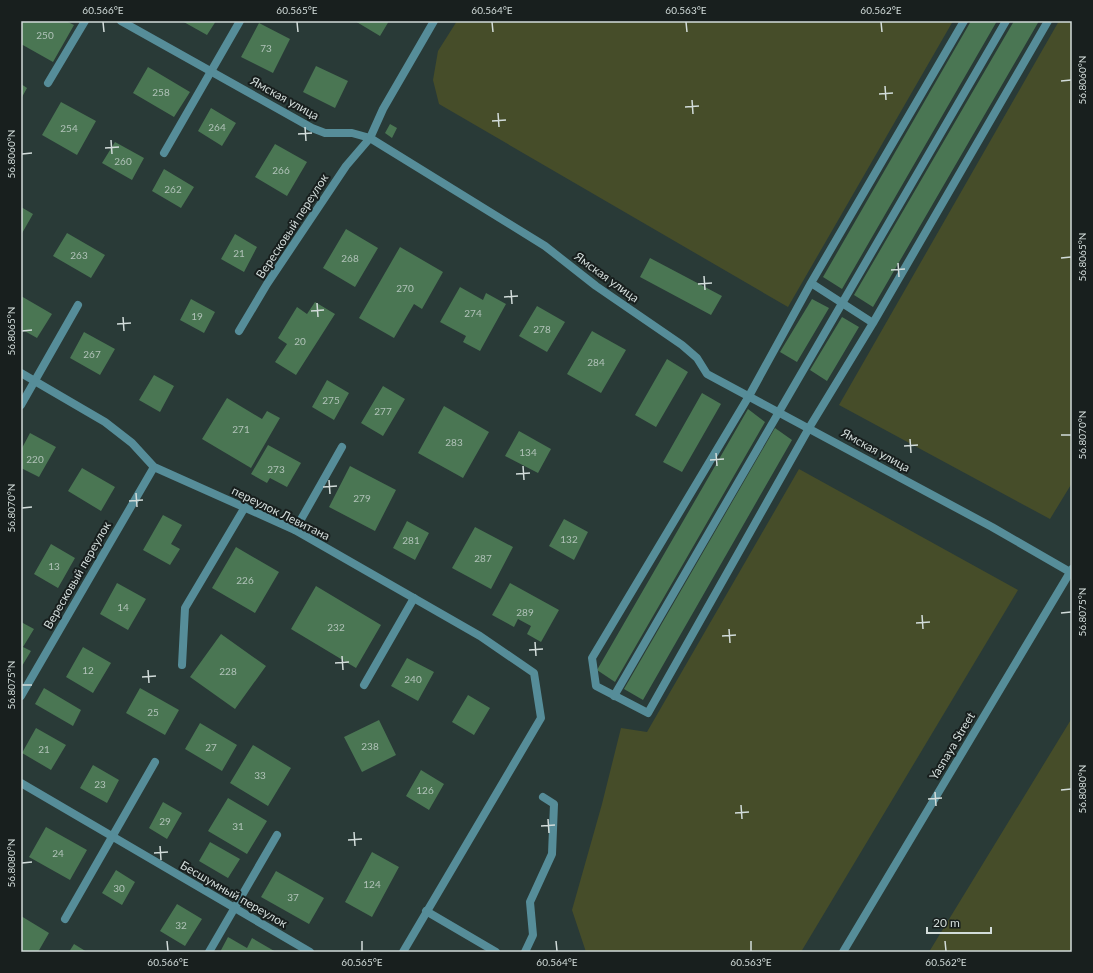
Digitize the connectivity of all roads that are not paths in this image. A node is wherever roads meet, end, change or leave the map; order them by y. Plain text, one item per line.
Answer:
1 (85, 21) edge
2 (121, 21) edge
3 (240, 21) edge
4 (434, 21) edge
5 (964, 21) edge
6 (1006, 21) edge
7 (1048, 21) edge
8 (212, 70) junction
9 (48, 83) dead end
10 (370, 138) junction
11 (164, 153) dead end
12 (811, 283) junction
13 (843, 303) junction
14 (78, 305) dead end
15 (873, 323) junction
16 (239, 330) dead end
17 (21, 373) edge
18 (35, 381) junction
19 (748, 396) junction
20 (21, 405) edge
21 (780, 413) junction
22 (809, 428) junction
23 (342, 447) dead end
24 (154, 467) junction
25 (245, 507) junction
26 (295, 530) junction
27 (1071, 570) edge
28 (414, 598) junction
29 (182, 665) dead end
30 (364, 685) dead end
31 (21, 696) edge
32 (614, 696) junction
33 (155, 762) dead end
34 (21, 783) edge
35 (543, 797) dead end
36 (277, 835) dead end
37 (113, 837) junction
38 (235, 908) junction
39 (426, 911) junction
40 (65, 919) dead end
41 (209, 952) edge
42 (310, 952) edge
43 (403, 952) edge
44 (496, 952) edge
45 (525, 952) edge
46 (842, 952) edge

1 - 9 street
2 - 8 street, Ямская улица
3 - 8 street
4 - 10 street, Вересковый переулок
5 - 12 street
6 - 13 street
7 - 15 street
8 - 10 street, Ямская улица
8 - 11 street
10 - 16 street, Вересковый переулок
10 - 19 street, Ямская улица
12 - 13 street
12 - 19 street
13 - 15 street
13 - 21 street
14 - 18 street
15 - 22 street
17 - 18 street, переулок Левитана
18 - 20 street
18 - 24 street, переулок Левитана
19 - 21 street, Ямская улица
19 - 32 street
21 - 22 street, Ямская улица
21 - 32 street
22 - 27 street, Ямская улица
22 - 32 street
23 - 26 street
24 - 25 street, переулок Левитана
24 - 31 street, Вересковый переулок
25 - 26 street, переулок Левитана
25 - 29 street
26 - 28 street, переулок Левитана
27 - 46 street, Yasnaya Street
28 - 30 street
28 - 39 street, переулок Левитана
33 - 37 street
34 - 37 street, Бесшумный переулок
35 - 45 street
36 - 38 street
37 - 38 street, Бесшумный переулок
37 - 40 street
38 - 41 street
38 - 42 street, Бесшумный переулок
39 - 43 street
39 - 44 street

